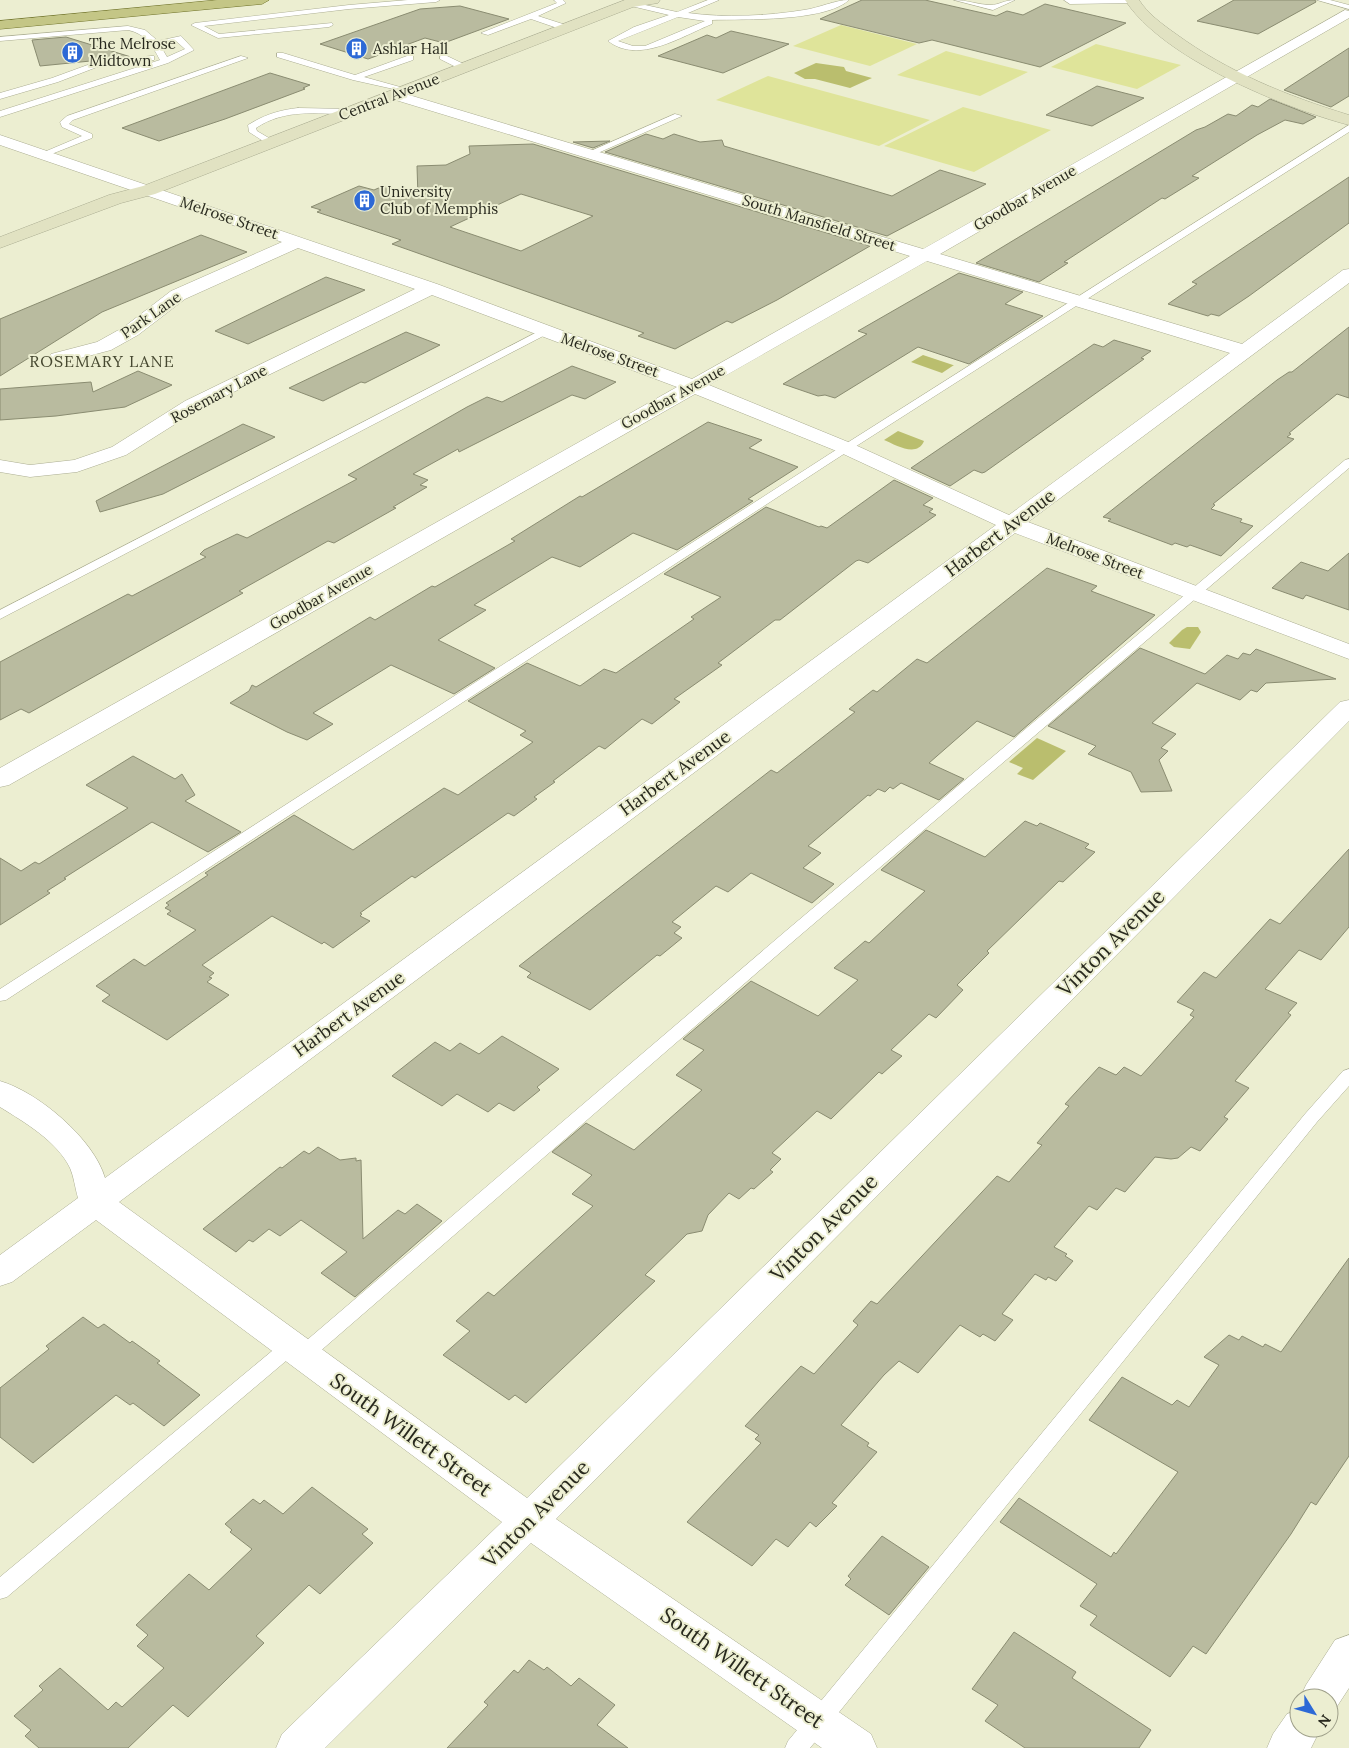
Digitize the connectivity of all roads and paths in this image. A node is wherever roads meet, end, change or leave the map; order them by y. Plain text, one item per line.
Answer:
1 (262, 0) edge
2 (339, 0) edge
3 (432, 0) edge
4 (436, 0) edge
5 (558, 0) edge
6 (652, 0) edge
7 (715, 0) edge
8 (844, 0) edge
9 (958, 0) edge
10 (1011, 0) edge
11 (1068, 0) edge
12 (1132, 0) edge
13 (1321, 0) edge
14 (632, 2) edge
15 (349, 7) junction
16 (1348, 11) edge
17 (119, 14) junction
18 (676, 14) junction
19 (531, 16) junction
20 (707, 18) junction
21 (329, 24) dead end
22 (0, 25) edge
23 (128, 28) junction
24 (566, 28) junction
25 (485, 33) dead end
26 (0, 39) edge
27 (156, 44) junction
28 (444, 49) dead end
29 (280, 55) dead end
30 (164, 58) junction
31 (244, 58) dead end
32 (410, 58) dead end
33 (465, 68) junction
34 (356, 78) junction
35 (1235, 78) junction
36 (400, 92) junction
37 (0, 96) edge
38 (0, 106) edge
39 (11, 111) junction
40 (349, 112) junction
41 (0, 114) edge
42 (678, 116) dead end
43 (1349, 120) edge
44 (1349, 128) edge
45 (0, 140) edge
46 (271, 142) junction
47 (588, 154) junction
48 (40, 155) junction
49 (149, 190) junction
50 (297, 242) junction
51 (0, 243) edge
52 (0, 255) edge
53 (925, 255) junction
54 (1349, 274) edge
55 (431, 288) junction
56 (1078, 301) junction
57 (545, 331) junction
58 (1244, 352) junction
59 (58, 358) dead end
60 (693, 386) junction
61 (846, 448) junction
62 (1349, 462) edge
63 (0, 466) edge
64 (1012, 524) junction
65 (1193, 594) junction
66 (0, 615) edge
67 (1349, 652) edge
68 (1349, 707) edge
69 (0, 779) edge
70 (0, 996) edge
71 (1349, 1075) edge
72 (0, 1092) edge
73 (95, 1202) junction
74 (0, 1272) edge
75 (297, 1351) junction
76 (529, 1521) junction
77 (0, 1590) edge
78 (1349, 1654) edge
79 (1327, 1688) edge
80 (819, 1721) junction
81 (297, 1748) edge
82 (796, 1748) edge
83 (856, 1748) edge

1 - 17 main road
2 - 15 lane
3 - 4 lane
3 - 15 lane
5 - 19 lane
6 - 14 main road, Central Avenue
7 - 18 lane
8 - 20 lane
9 - 10 lane
11 - 12 lane
12 - 35 main road
13 - 16 lane
14 - 18 lane
14 - 24 main road, Central Avenue
15 - 21 lane
16 - 35 street, Goodbar Avenue
17 - 22 main road
17 - 23 lane
18 - 20 lane
18 - 20 lane
19 - 24 lane
19 - 25 lane
23 - 26 lane
23 - 27 lane
24 - 33 main road, Central Avenue
27 - 30 lane
27 - 30 lane
28 - 33 lane
29 - 34 lane
30 - 37 lane
30 - 39 lane
31 - 48 lane
32 - 34 lane
33 - 36 main road, Central Avenue
34 - 36 lane
35 - 43 main road
35 - 53 street, Goodbar Avenue
36 - 40 main road, Central Avenue
36 - 47 street, South Mansfield Street
38 - 39 lane
39 - 41 lane
40 - 46 main road, Central Avenue
40 - 46 lane
42 - 47 lane
44 - 56 lane
45 - 48 street, Melrose Street
46 - 49 main road, Central Avenue
47 - 53 street, South Mansfield Street
48 - 49 street, Melrose Street
49 - 50 street, Melrose Street
49 - 51 main road, Central Avenue
49 - 52 main road, Central Avenue
50 - 55 street, Melrose Street
50 - 59 street, Park Lane
53 - 56 street, South Mansfield Street
53 - 60 street, Goodbar Avenue
54 - 58 street, Harbert Avenue
55 - 57 street, Melrose Street
55 - 63 street, Rosemary Lane
56 - 58 street, South Mansfield Street
56 - 61 lane
57 - 60 street, Melrose Street
57 - 66 lane
58 - 64 street, Harbert Avenue
60 - 61 street, Melrose Street
60 - 69 street, Goodbar Avenue
61 - 64 street, Melrose Street
61 - 70 lane
62 - 65 lane
64 - 65 street, Melrose Street
64 - 73 street, Harbert Avenue
65 - 67 street, Melrose Street
65 - 75 lane
68 - 76 street, Vinton Avenue
71 - 80 lane
72 - 73 street
73 - 74 street, Harbert Avenue
73 - 75 street, South Willett Street
75 - 76 street, South Willett Street
75 - 77 lane
76 - 80 street, South Willett Street
76 - 81 street, Vinton Avenue
78 - 79 street
80 - 82 lane
80 - 83 street, South Willett Street

